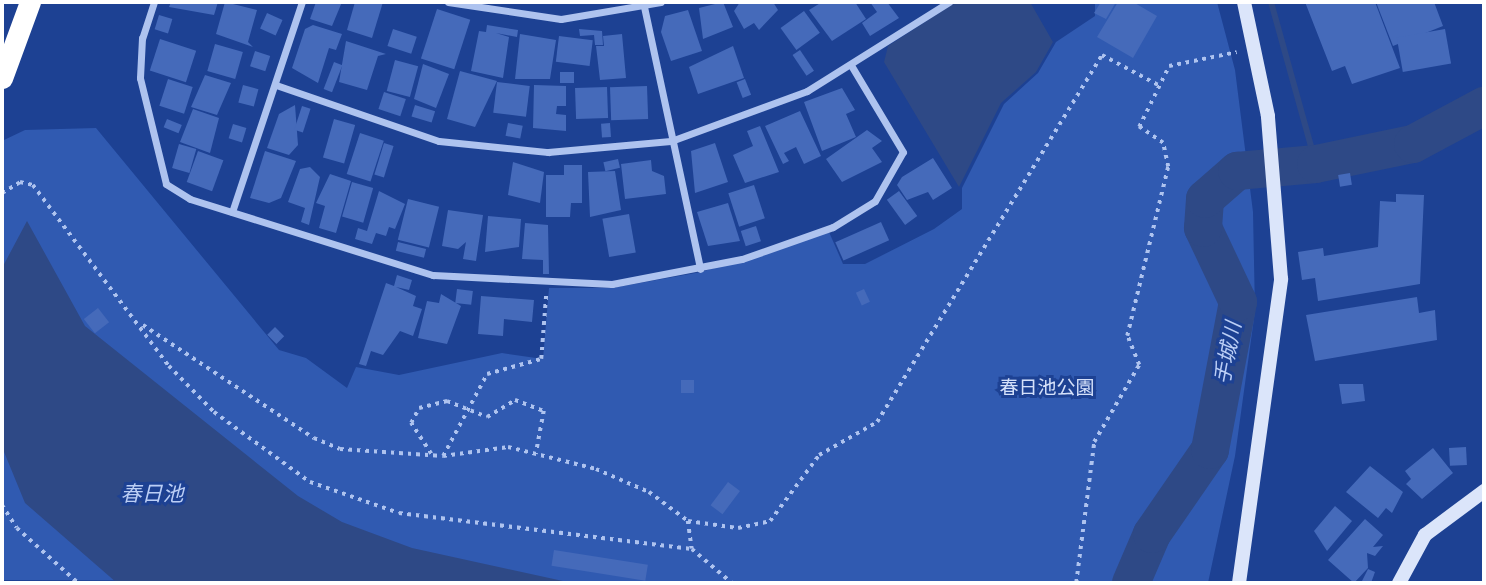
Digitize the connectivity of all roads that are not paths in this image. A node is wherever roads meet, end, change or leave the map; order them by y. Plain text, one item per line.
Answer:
1 (30, 2) edge
2 (154, 2) edge
3 (302, 2) edge
4 (448, 2) edge
5 (661, 2) edge
6 (948, 2) edge
7 (1244, 2) edge
8 (643, 5) edge
9 (851, 65) junction
10 (2, 78) edge
11 (275, 85) junction
12 (671, 141) junction
13 (232, 212) junction
14 (700, 269) junction
15 (1484, 491) edge
16 (1239, 583) edge
17 (1399, 583) edge

1 - 10 highway
2 - 13 street
3 - 11 street
4 - 8 street
5 - 8 street
6 - 9 street
7 - 16 street
8 - 12 street
9 - 12 street
9 - 14 street
11 - 12 street
11 - 13 street
12 - 14 street
13 - 14 street
15 - 17 street

